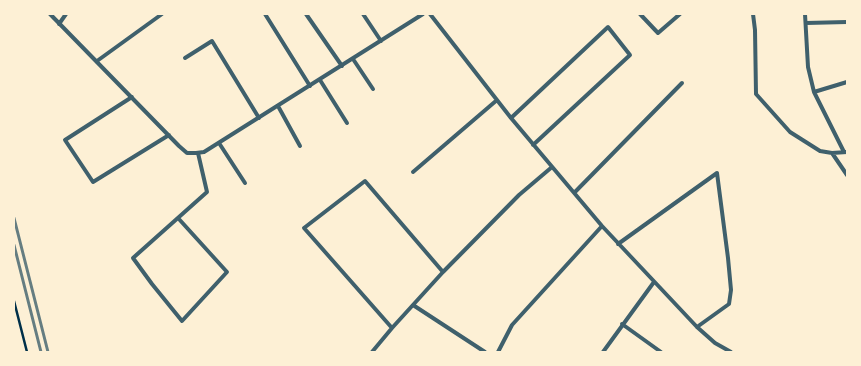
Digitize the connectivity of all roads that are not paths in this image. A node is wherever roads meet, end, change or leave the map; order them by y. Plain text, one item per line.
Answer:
1 (50, 14) edge
2 (66, 14) edge
3 (162, 14) edge
4 (265, 14) edge
5 (306, 14) edge
6 (363, 14) edge
7 (424, 14) edge
8 (430, 14) edge
9 (640, 14) edge
10 (680, 14) edge
11 (753, 14) edge
12 (805, 14) edge
13 (847, 22) edge
14 (806, 23) junction
15 (59, 24) junction
16 (381, 41) junction
17 (185, 58) dead end
18 (353, 59) junction
19 (97, 61) junction
20 (342, 66) junction
21 (320, 80) junction
22 (847, 82) edge
23 (682, 83) dead end
24 (310, 86) junction
25 (373, 89) dead end
26 (814, 92) junction
27 (132, 97) junction
28 (498, 100) junction
29 (278, 106) junction
30 (259, 118) junction
31 (511, 118) junction
32 (347, 123) dead end
33 (169, 135) junction
34 (219, 143) junction
35 (533, 145) junction
36 (300, 146) dead end
37 (846, 152) edge
38 (198, 153) junction
39 (832, 153) junction
40 (552, 167) junction
41 (413, 172) dead end
42 (847, 175) edge
43 (245, 183) dead end
44 (574, 192) junction
45 (178, 218) junction
46 (602, 226) junction
47 (618, 244) junction
48 (443, 272) junction
49 (654, 282) junction
50 (413, 305) junction
51 (622, 324) junction
52 (697, 327) junction
53 (392, 328) junction
54 (372, 352) edge
55 (484, 352) edge
56 (498, 352) edge
57 (603, 352) edge
58 (662, 352) edge
59 (731, 352) edge

1 - 15 street
2 - 15 street
3 - 19 street
4 - 24 street
5 - 20 street
6 - 16 street
7 - 16 street
8 - 28 street
9 - 10 street
11 - 39 street
12 - 14 street
13 - 14 street
14 - 26 street
15 - 19 street
16 - 18 street
17 - 30 street
18 - 20 street
18 - 25 street
19 - 27 street
20 - 21 street
21 - 24 street
21 - 32 street
22 - 26 street
23 - 44 street
24 - 29 street
26 - 37 street
27 - 33 street
27 - 33 street
28 - 31 street
28 - 41 street
29 - 30 street
29 - 36 street
30 - 34 street
31 - 35 street
31 - 35 street
33 - 38 street
34 - 38 street
34 - 43 street
35 - 40 street
37 - 39 street
38 - 45 street
39 - 42 street
40 - 44 street
40 - 48 street
44 - 46 street
45 - 45 street
46 - 47 street
46 - 56 street
47 - 49 street
47 - 52 street
48 - 50 street
48 - 53 street
49 - 51 street
49 - 52 street
50 - 53 street
50 - 55 street
51 - 57 street
51 - 58 street
52 - 59 street
53 - 54 street

